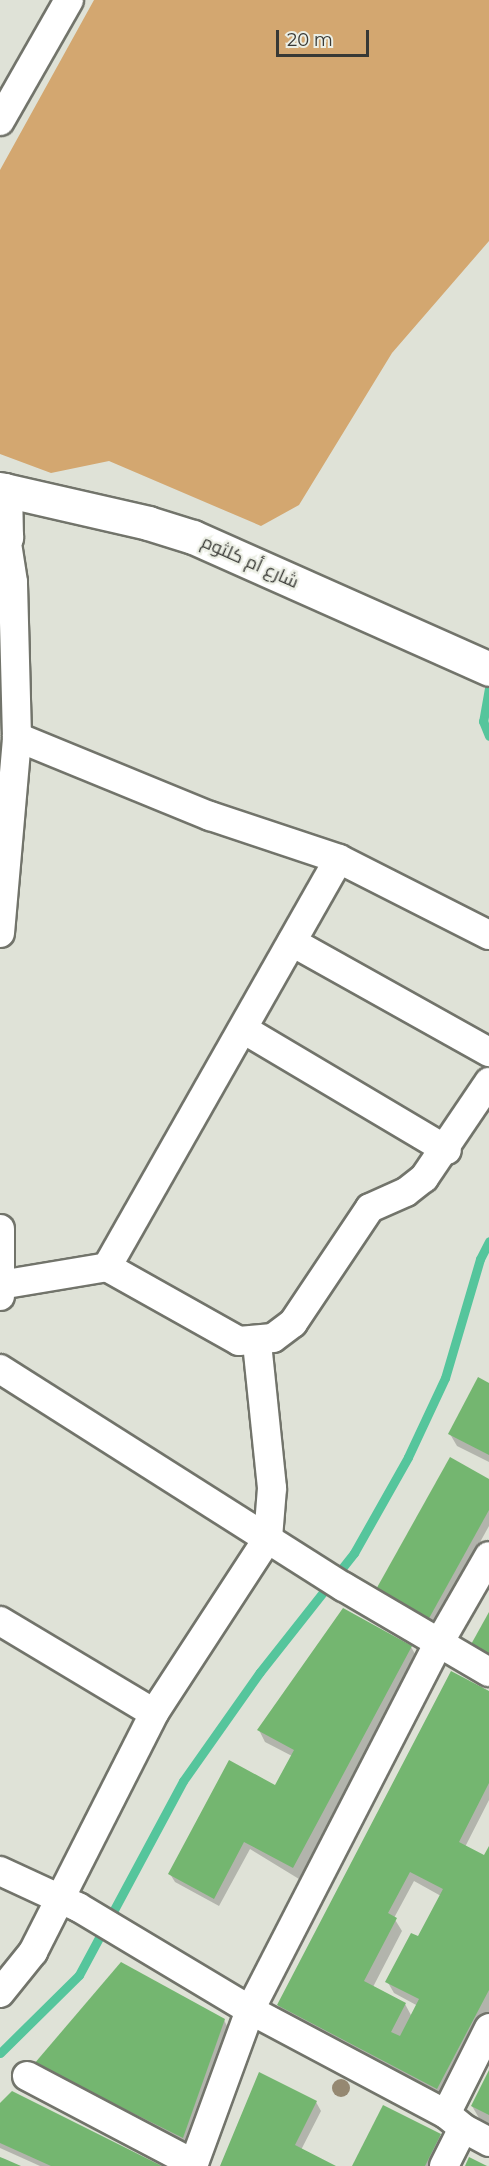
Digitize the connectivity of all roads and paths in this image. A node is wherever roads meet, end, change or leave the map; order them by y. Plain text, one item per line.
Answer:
1 (69, 0) edge
2 (0, 121) edge
3 (3, 489) edge
4 (3, 539) edge
5 (478, 664) edge
6 (17, 737) junction
7 (339, 859) junction
8 (1, 901) edge
9 (0, 933) edge
10 (489, 935) edge
11 (292, 942) junction
12 (243, 1029) junction
13 (489, 1052) edge
14 (489, 1082) edge
15 (447, 1150) junction
16 (0, 1229) edge
17 (107, 1267) junction
18 (0, 1285) edge
19 (0, 1296) edge
20 (257, 1342) junction
21 (0, 1369) edge
22 (280, 1546) junction
23 (489, 1556) edge
24 (0, 1621) edge
25 (439, 1643) junction
26 (489, 1672) edge
27 (154, 1713) junction
28 (0, 1871) edge
29 (69, 1902) junction
30 (0, 1993) edge
31 (250, 2010) junction
32 (489, 2028) edge
33 (27, 2076) dead end
34 (454, 2121) junction
35 (489, 2142) edge
36 (194, 2165) edge
37 (444, 2166) edge

1 - 2 street
3 - 4 street
3 - 5 street, شارع أم كلثوم
4 - 6 street
6 - 7 street
6 - 8 street
7 - 10 street
7 - 11 street
8 - 9 street
11 - 12 street
11 - 13 street
12 - 15 street
12 - 17 street
14 - 15 street
15 - 20 street
16 - 18 street
17 - 18 street
17 - 20 street
18 - 19 street
20 - 22 street
21 - 22 street
22 - 25 street
22 - 27 street
23 - 25 street
24 - 27 street
25 - 26 street
25 - 31 street
27 - 29 street
28 - 29 street
29 - 30 street
29 - 31 street
31 - 34 street
31 - 36 street
32 - 34 street
33 - 36 street
34 - 35 street
34 - 37 street

